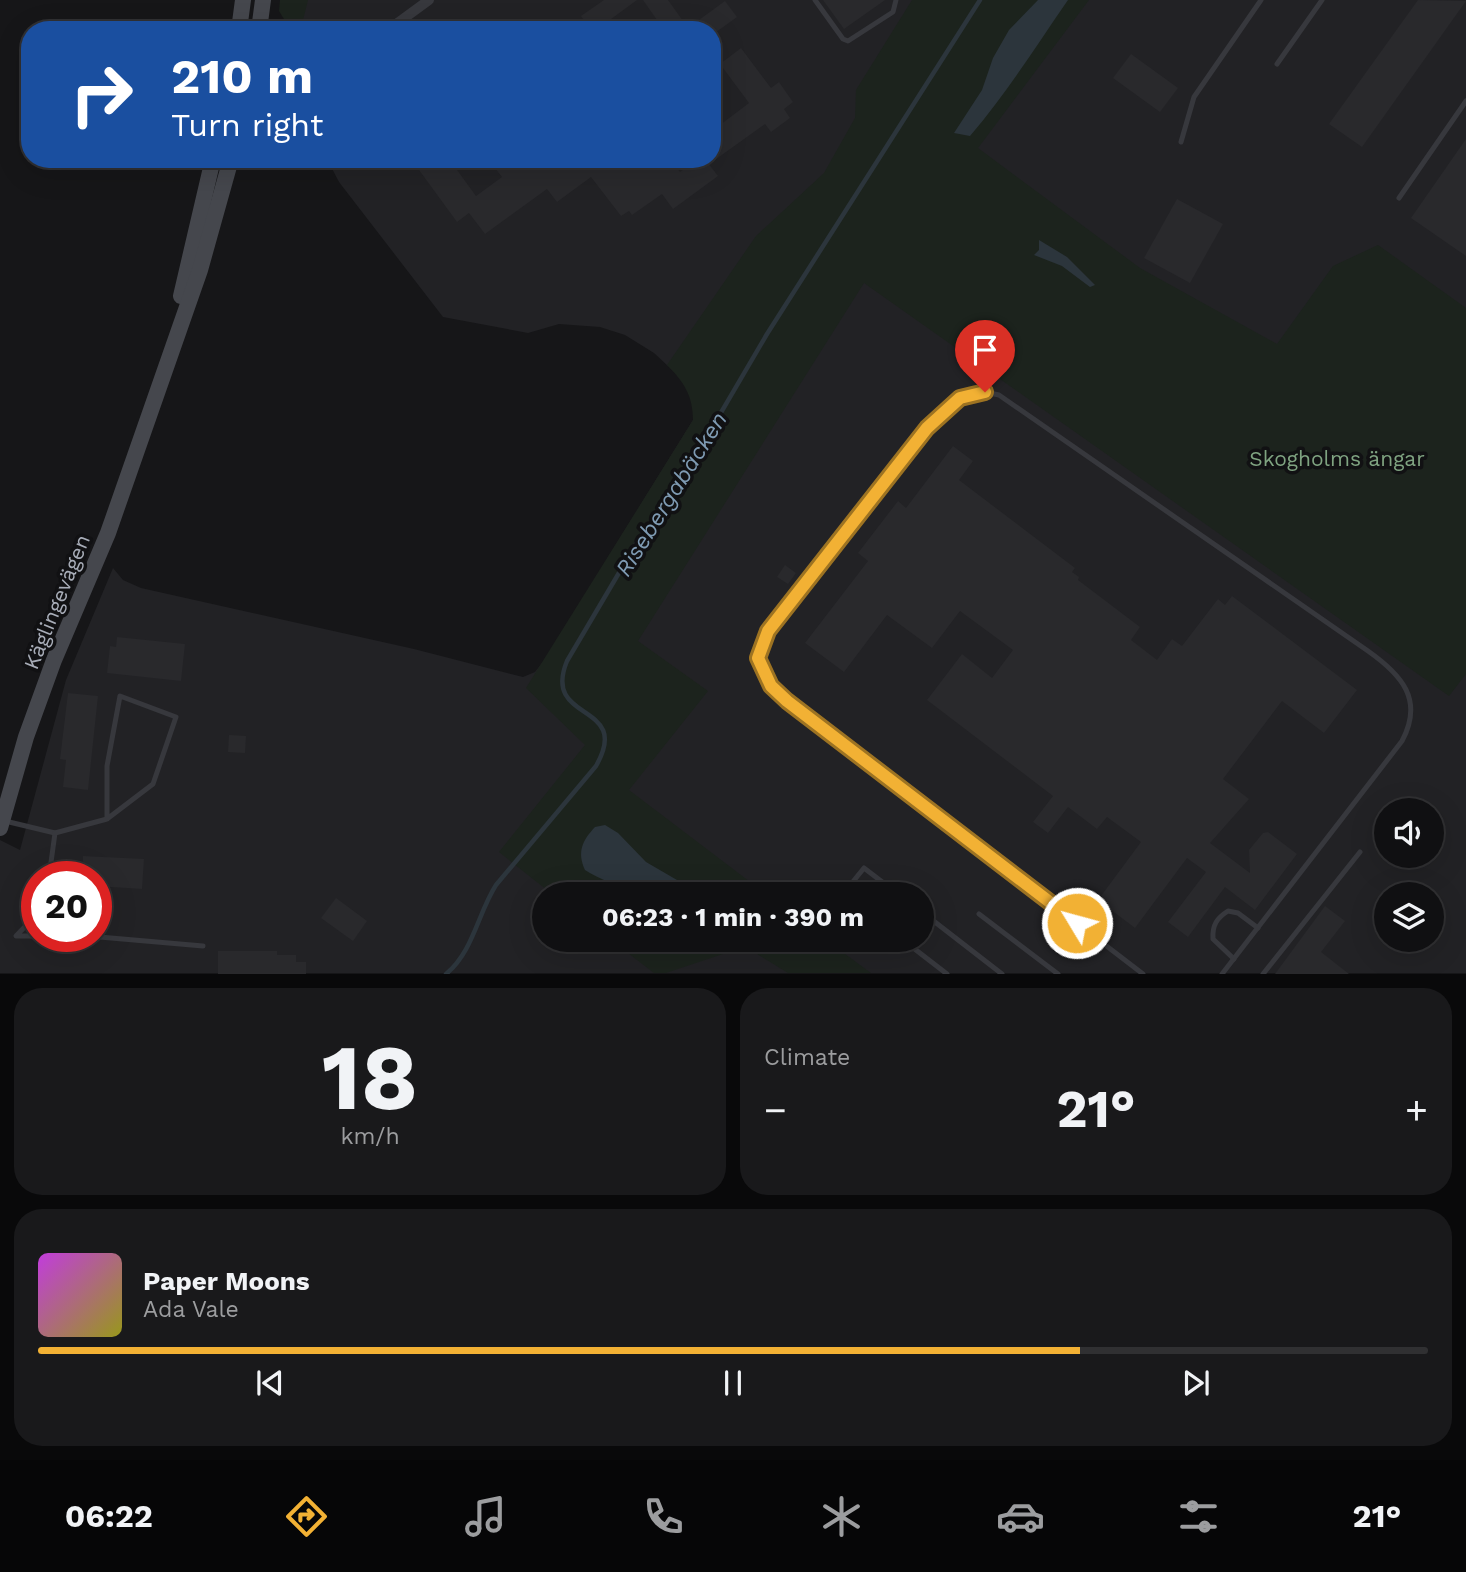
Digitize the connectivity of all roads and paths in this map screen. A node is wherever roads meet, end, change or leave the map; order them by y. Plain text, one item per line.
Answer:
1 (243, 0) edge
2 (263, 0) edge
3 (429, 0) edge
4 (815, 0) edge
5 (896, 0) edge
6 (1261, 0) edge
7 (1322, 0) edge
8 (240, 21) edge
9 (260, 21) edge
10 (400, 21) edge
11 (1277, 64) dead end
12 (1466, 101) edge
13 (1181, 142) dead end
14 (211, 168) edge
15 (228, 168) edge
16 (1399, 198) dead end
17 (155, 394) junction
18 (107, 819) junction
19 (1, 823) edge
20 (55, 834) junction
21 (1360, 852) dead end
22 (51, 861) edge
23 (852, 882) edge
24 (883, 882) edge
25 (979, 914) dead end
26 (934, 921) edge
27 (1258, 928) junction
28 (112, 938) edge
29 (203, 946) dead end
30 (919, 952) edge
31 (1234, 958) junction
32 (947, 974) edge
33 (1002, 974) edge
34 (1058, 974) edge
35 (1143, 974) edge
36 (1223, 974) edge
37 (1263, 974) edge

1 - 8 main road
2 - 9 main road
3 - 10 street
4 - 5 lane
6 - 13 lane
7 - 11 lane
12 - 16 lane
14 - 17 main road, Käglingevägen
15 - 17 main road, Käglingevägen
17 - 19 main road, Käglingevägen
18 - 18 lane
18 - 20 lane
19 - 20 lane
20 - 22 lane
21 - 37 lane
23 - 24 lane
25 - 34 lane
26 - 33 lane
27 - 31 lane
27 - 31 lane
27 - 35 lane
28 - 29 lane
30 - 32 lane
31 - 36 lane

